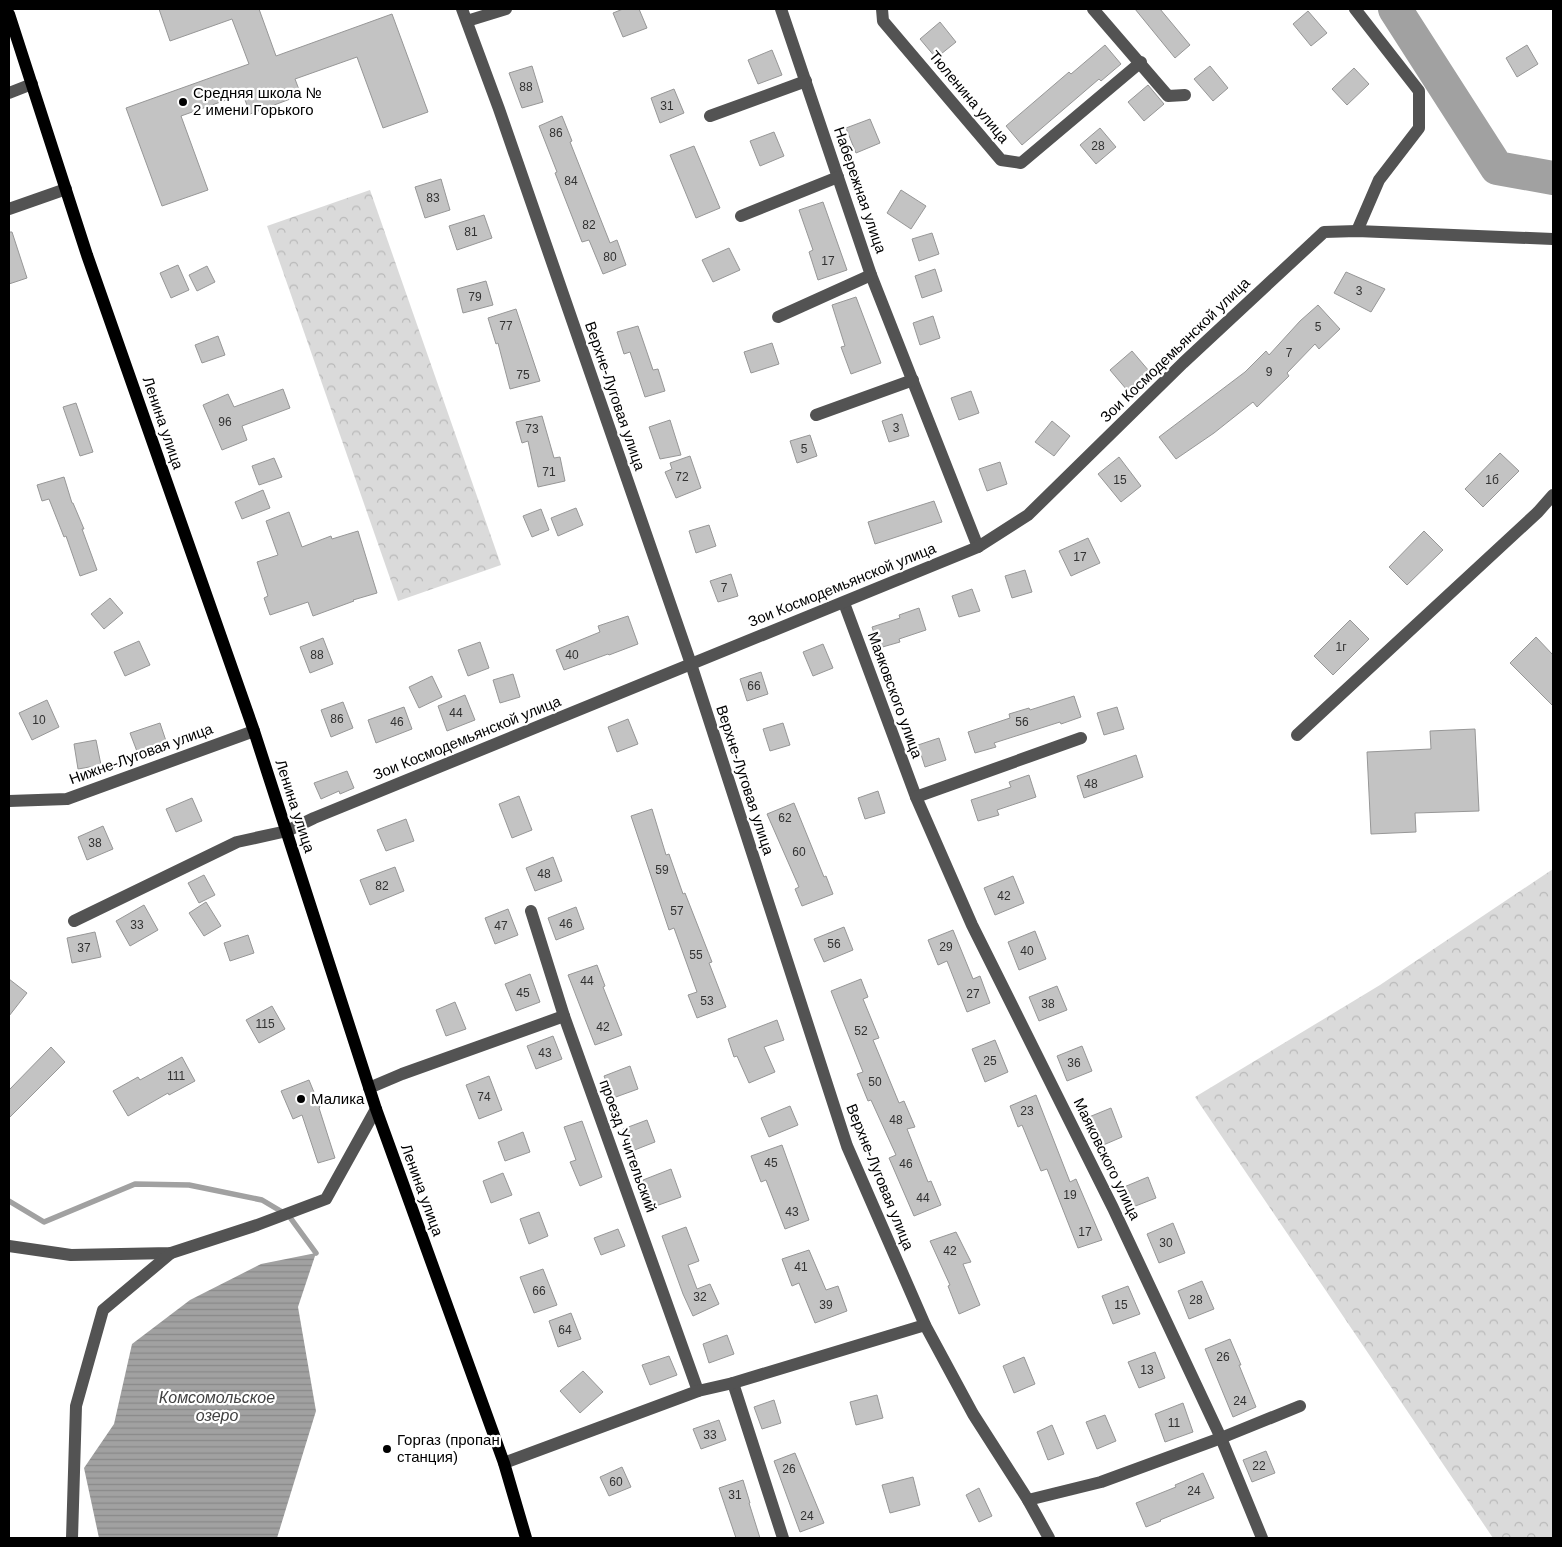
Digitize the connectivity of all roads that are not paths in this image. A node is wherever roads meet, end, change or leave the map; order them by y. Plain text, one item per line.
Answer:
1 (462, 9) edge
2 (506, 9) edge
3 (781, 9) edge
4 (882, 9) edge
5 (1094, 9) edge
6 (1355, 9) edge
7 (9, 14) edge
8 (467, 21) junction
9 (1141, 62) junction
10 (806, 81) junction
11 (32, 84) junction
12 (9, 93) edge
13 (1185, 95) dead end
14 (710, 116) dead end
15 (838, 177) junction
16 (66, 189) junction
17 (9, 209) edge
18 (741, 216) dead end
19 (1357, 231) junction
20 (1553, 239) edge
21 (871, 275) junction
22 (778, 317) dead end
23 (913, 380) junction
24 (816, 416) dead end
25 (1553, 495) edge
26 (978, 547) junction
27 (844, 603) junction
28 (691, 664) junction
29 (254, 731) junction
30 (1297, 735) dead end
31 (1081, 738) dead end
32 (916, 797) junction
33 (9, 800) edge
34 (287, 831) junction
35 (531, 911) dead end
36 (74, 921) dead end
37 (564, 1016) junction
38 (369, 1088) junction
39 (376, 1110) junction
40 (9, 1246) edge
41 (172, 1253) junction
42 (925, 1325) junction
43 (733, 1384) junction
44 (698, 1391) junction
45 (1300, 1406) dead end
46 (1221, 1438) junction
47 (504, 1463) junction
48 (1028, 1500) junction
49 (72, 1538) edge
50 (526, 1538) edge
51 (782, 1538) edge
52 (1049, 1538) edge
53 (1262, 1538) edge

1 - 8 street, Верхне-Луговая улица
2 - 8 street
3 - 10 street, Набережная улица
4 - 9 street, Тюленина улица
5 - 9 street
6 - 19 street
7 - 11 main road, Ленина улица
8 - 28 street, Верхне-Луговая улица
9 - 13 street
10 - 14 street
10 - 15 street, Набережная улица
11 - 12 street
11 - 16 main road, Ленина улица
15 - 18 street
15 - 21 street, Набережная улица
16 - 17 street
16 - 29 main road, Ленина улица
19 - 20 street, Зои Космодемьянской улица
19 - 26 street, Зои Космодемьянской улица
21 - 22 street
21 - 23 street, Набережная улица
23 - 24 street
23 - 26 street, Набережная улица
25 - 30 street
26 - 27 street, Зои Космодемьянской улица
27 - 28 street, Зои Космодемьянской улица
27 - 32 street, Маяковского улица
28 - 34 street, Зои Космодемьянской улица
28 - 42 street, Верхне-Луговая улица
29 - 33 street, Нижне-Луговая улица
29 - 34 main road, Ленина улица
31 - 32 street
32 - 46 street, Маяковского улица
34 - 36 street, Зои Космодемьянской улица
34 - 38 main road, Ленина улица
35 - 37 street, проезд Учительский
37 - 38 street
37 - 44 street, проезд Учительский
38 - 39 main road, Ленина улица
39 - 41 street
39 - 47 main road, Ленина улица
40 - 41 street
41 - 49 street
42 - 43 street
42 - 48 street, Верхне-Луговая улица
43 - 44 street
43 - 51 street
44 - 47 street
45 - 46 street
46 - 48 street
46 - 53 street, Маяковского улица
47 - 50 main road, Ленина улица
48 - 52 street, Верхне-Луговая улица

